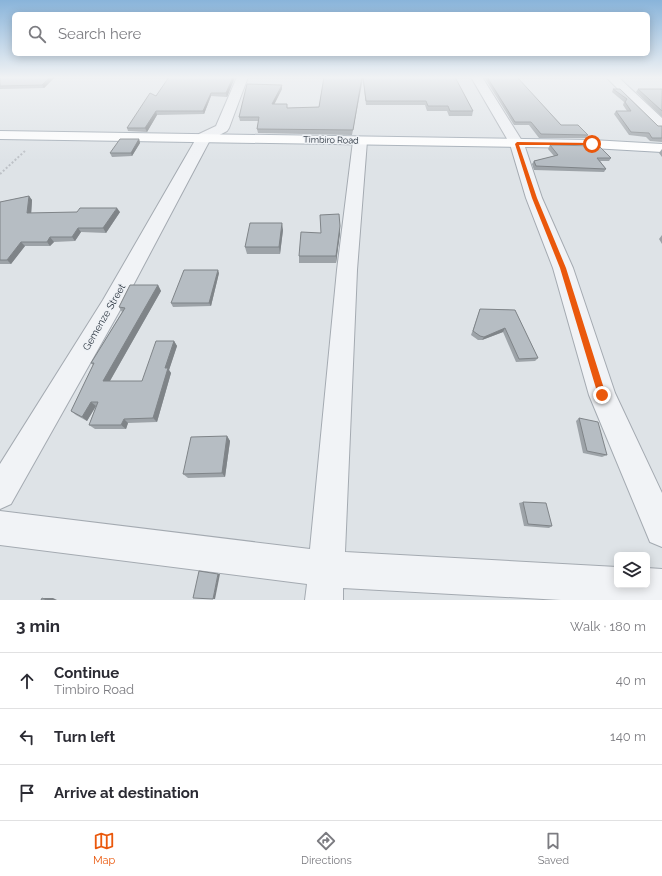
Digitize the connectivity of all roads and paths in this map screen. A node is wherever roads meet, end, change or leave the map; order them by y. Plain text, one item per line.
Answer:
1 (231, 105) edge
2 (493, 105) edge
3 (641, 105) edge
4 (662, 125) edge
5 (0, 135) edge
6 (43, 135) junction
7 (204, 137) junction
8 (360, 141) junction
9 (517, 144) junction
10 (662, 148) edge
11 (0, 174) edge
12 (0, 493) edge
13 (0, 528) edge
14 (662, 530) edge
15 (326, 585) edge
16 (614, 585) edge
17 (650, 586) edge
18 (662, 587) edge

1 - 7 street
2 - 9 street
3 - 4 street
5 - 6 main road, Timbiro Road
6 - 7 main road, Timbiro Road
6 - 11 path
7 - 8 main road, Timbiro Road
7 - 12 street, Gemenze Street
8 - 9 main road, Timbiro Road
8 - 15 street
9 - 10 main road, Timbiro Road
9 - 14 street
13 - 15 street
15 - 16 street
17 - 18 street

